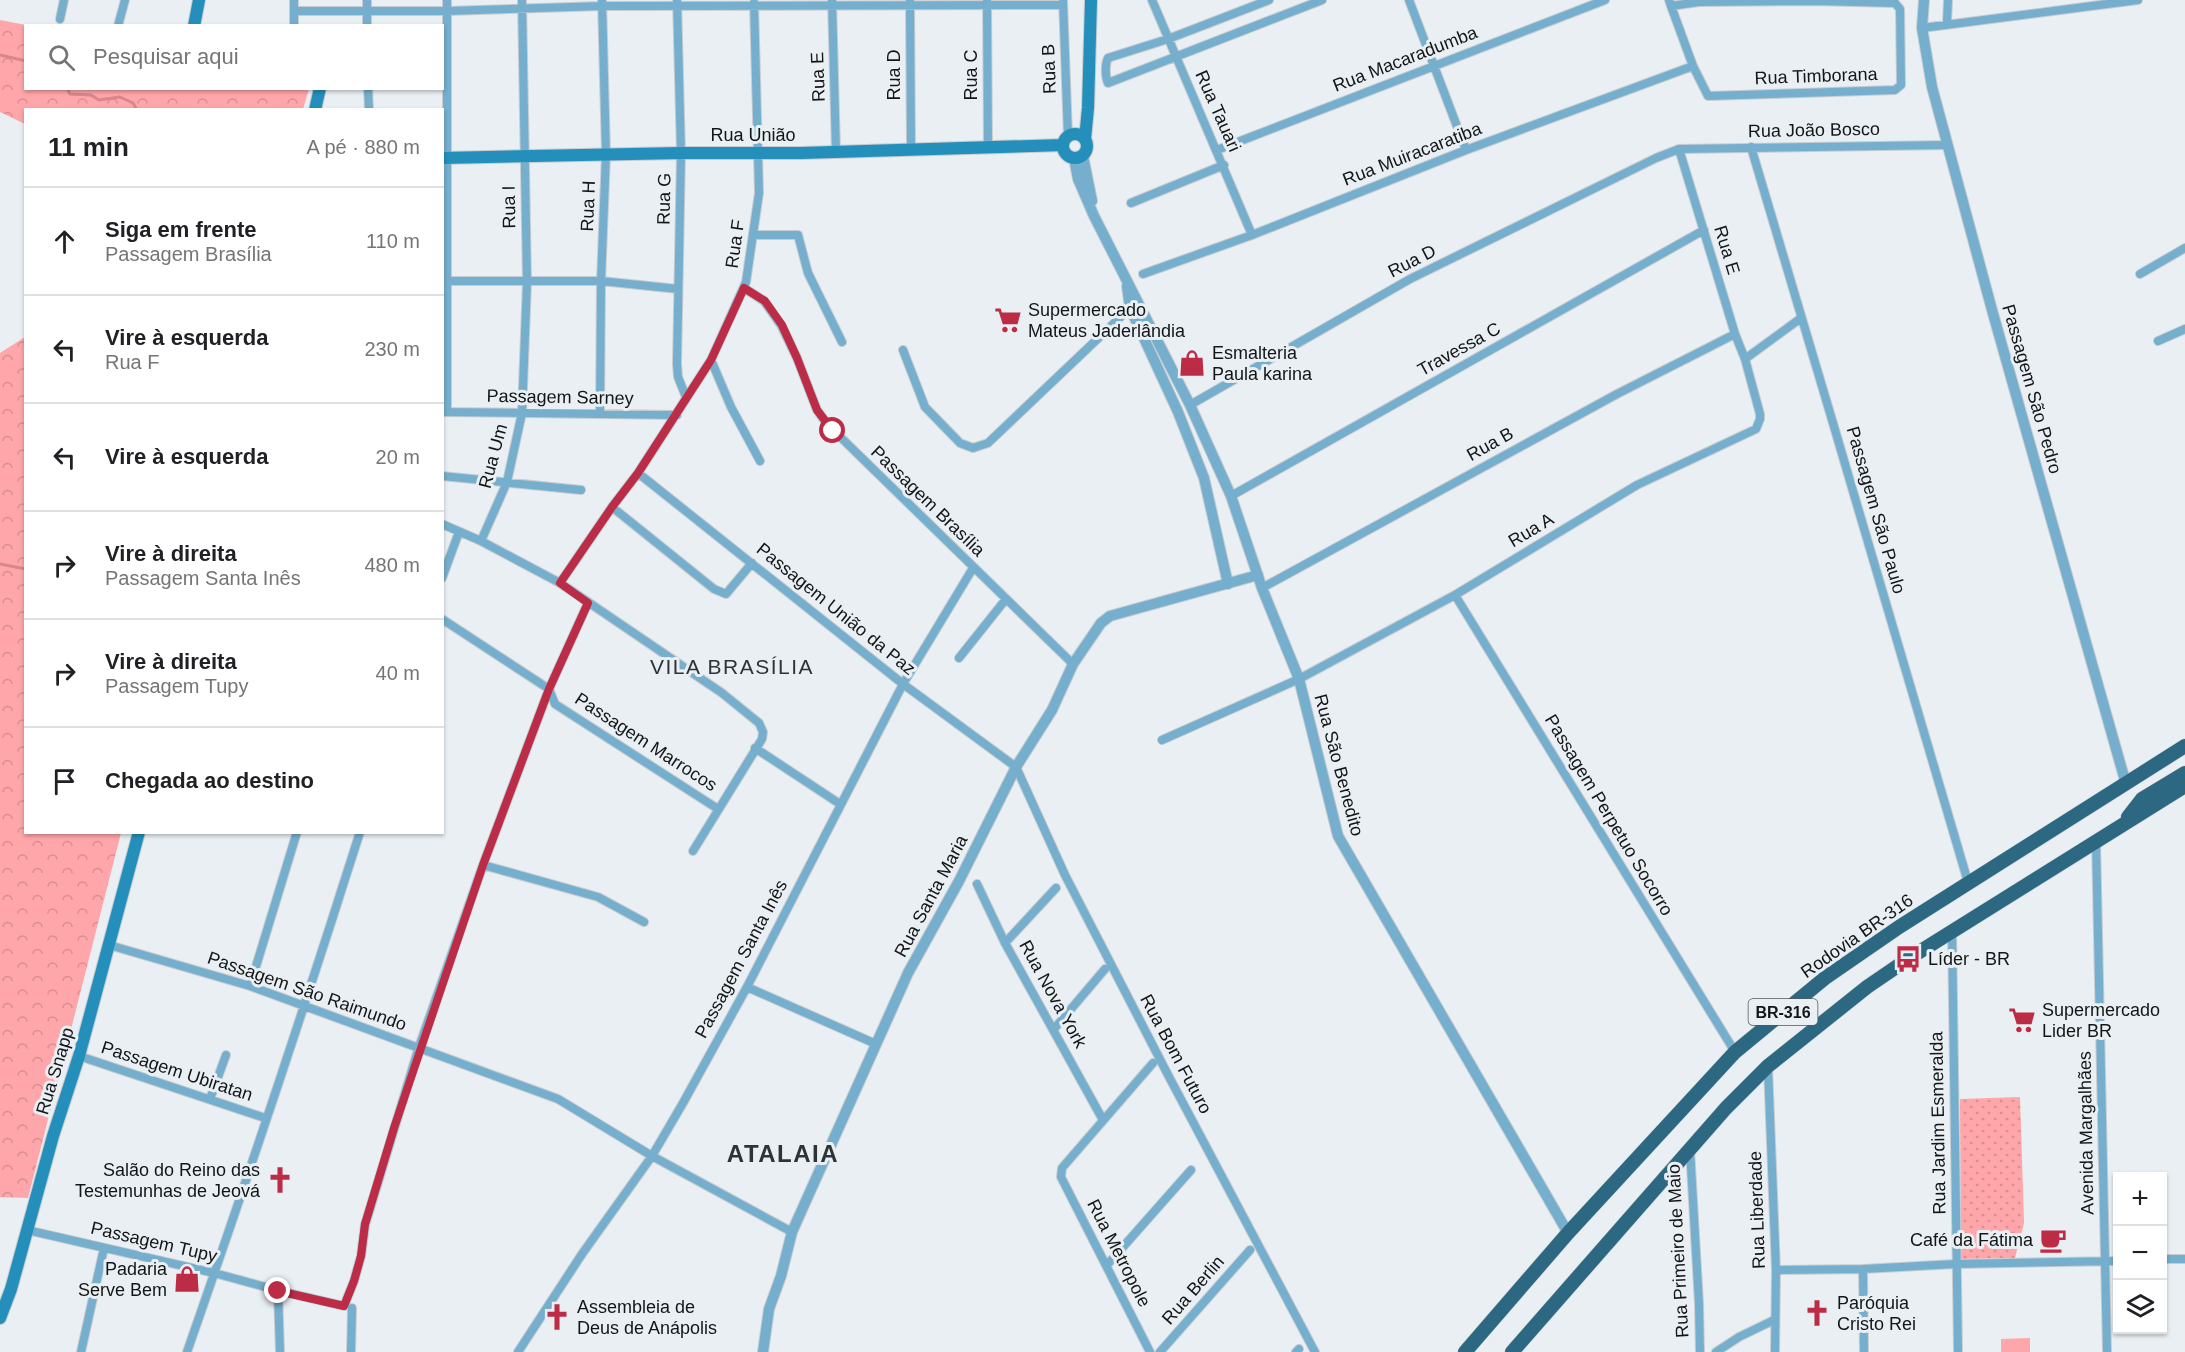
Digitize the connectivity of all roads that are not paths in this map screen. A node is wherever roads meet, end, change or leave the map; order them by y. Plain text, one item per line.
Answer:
1 (64, 0) edge
2 (125, 0) edge
3 (199, 0) edge
4 (294, 0) edge
5 (367, 0) edge
6 (447, 0) edge
7 (1091, 0) edge
8 (1152, 0) edge
9 (1269, 0) edge
10 (1322, 0) edge
11 (1409, 0) edge
12 (1605, 0) edge
13 (1924, 0) edge
14 (1948, 0) edge
15 (2138, 0) edge
16 (2114, 1) edge
17 (1063, 2) edge
18 (602, 3) edge
19 (677, 3) edge
20 (754, 3) edge
21 (832, 3) edge
22 (910, 3) edge
23 (987, 3) edge
24 (1670, 3) edge
25 (522, 4) edge
26 (294, 11) junction
27 (447, 11) junction
28 (367, 12) junction
29 (60, 19) dead end
30 (1947, 23) junction
31 (119, 24) edge
32 (194, 24) edge
33 (294, 24) edge
34 (367, 24) edge
35 (1922, 28) junction
36 (1168, 39) junction
37 (1176, 57) junction
38 (1434, 66) junction
39 (1694, 66) junction
40 (320, 90) edge
41 (368, 90) edge
42 (315, 108) edge
43 (369, 108) edge
44 (1085, 139) junction
45 (1066, 141) junction
46 (1948, 144) junction
47 (1751, 147) junction
48 (988, 149) junction
49 (1679, 149) junction
50 (911, 150) junction
51 (1217, 150) junction
52 (1466, 150) junction
53 (836, 152) junction
54 (681, 153) junction
55 (759, 153) junction
56 (606, 154) junction
57 (525, 156) junction
58 (1079, 157) junction
59 (445, 158) edge
60 (1656, 158) joint
61 (1224, 165) junction
62 (1131, 203) dead end
63 (1704, 230) junction
64 (753, 235) junction
65 (1252, 235) junction
66 (2185, 248) edge
67 (1143, 274) dead end
68 (2140, 274) dead end
69 (445, 281) edge
70 (601, 281) junction
71 (527, 282) junction
72 (1126, 283) junction
73 (744, 288) junction
74 (678, 289) junction
75 (1130, 308) junction
76 (1801, 318) junction
77 (2185, 329) edge
78 (1735, 334) junction
79 (2158, 341) dead end
80 (842, 342) dead end
81 (903, 350) dead end
82 (1744, 359) junction
83 (711, 360) junction
84 (686, 397) junction
85 (1755, 401) joint
86 (1190, 405) junction
87 (445, 412) edge
88 (522, 413) junction
89 (600, 414) junction
90 (676, 415) junction
91 (760, 461) dead end
92 (638, 473) junction
93 (444, 476) edge
94 (507, 482) junction
95 (581, 490) dead end
96 (1231, 496) junction
97 (612, 507) junction
98 (444, 525) edge
99 (459, 532) junction
100 (481, 541) junction
101 (752, 563) junction
102 (973, 568) junction
103 (444, 573) edge
104 (1258, 575) junction
105 (560, 583) junction
106 (1228, 584) junction
107 (1262, 588) junction
108 (1455, 595) junction
109 (1006, 599) junction
110 (588, 603) junction
111 (444, 620) edge
112 (959, 658) dead end
113 (1073, 664) junction
114 (1299, 679) junction
115 (903, 684) junction
116 (549, 689) junction
117 (1162, 740) dead end
118 (2185, 746) edge
119 (755, 748) junction
120 (1016, 767) junction
121 (2185, 773) edge
122 (2126, 784) junction
123 (2185, 786) edge
124 (840, 804) junction
125 (718, 808) junction
126 (2121, 826) junction
127 (138, 834) edge
128 (296, 834) edge
129 (359, 834) edge
130 (2096, 841) junction
131 (693, 851) dead end
132 (483, 865) junction
133 (1968, 882) junction
134 (977, 884) dead end
135 (1056, 888) dead end
136 (644, 922) dead end
137 (1952, 930) junction
138 (1005, 943) junction
139 (109, 945) junction
140 (1105, 969) dead end
141 (250, 986) junction
142 (747, 987) junction
143 (305, 1006) junction
144 (1054, 1029) junction
145 (876, 1044) junction
146 (419, 1047) junction
147 (1735, 1052) junction
148 (226, 1055) dead end
149 (79, 1056) junction
150 (1153, 1063) dead end
151 (1768, 1066) junction
152 (210, 1099) junction
153 (265, 1118) junction
154 (1103, 1120) junction
155 (1690, 1148) junction
156 (652, 1156) junction
157 (1191, 1170) dead end
158 (27, 1230) junction
159 (792, 1232) junction
160 (1568, 1233) junction
161 (104, 1248) junction
162 (1250, 1250) dead end
163 (2167, 1259) edge
164 (2185, 1259) edge
165 (2106, 1261) junction
166 (2113, 1261) edge
167 (1956, 1263) junction
168 (1107, 1265) junction
169 (1863, 1269) junction
170 (1776, 1270) junction
171 (214, 1273) junction
172 (278, 1291) junction
173 (348, 1307) junction
174 (0, 1318) edge
175 (1774, 1320) junction
176 (81, 1352) edge
177 (187, 1352) edge
178 (279, 1352) edge
179 (351, 1352) edge
180 (518, 1352) edge
181 (763, 1352) edge
182 (1150, 1352) edge
183 (1160, 1352) edge
184 (1315, 1352) edge
185 (1465, 1352) edge
186 (1512, 1352) edge
187 (1700, 1352) edge
188 (1716, 1352) edge
189 (1775, 1352) edge
190 (1864, 1352) edge
191 (1958, 1352) edge
192 (2108, 1352) edge

1 - 29 street
2 - 31 street
3 - 32 main road
4 - 26 street
5 - 28 street
6 - 27 street
7 - 44 main road
8 - 36 street, Rua Tauari
9 - 36 street
10 - 37 street
11 - 38 street
12 - 38 street, Rua Macaradumba
13 - 35 street, Passagem São Pedro
14 - 30 street
15 - 16 street
16 - 30 street
17 - 23 street
17 - 45 street, Rua B
18 - 19 street
18 - 25 street
18 - 56 street, Rua H
19 - 20 street
19 - 54 street, Rua G
20 - 21 street
20 - 55 street, Rua F
21 - 22 street
21 - 53 street, Rua E
22 - 23 street
22 - 50 street, Rua D
23 - 48 street, Rua C
24 - 39 street
24 - 39 street, Rua Timborana
25 - 27 street
25 - 57 street, Rua I
26 - 28 street
26 - 33 street
27 - 28 street
27 - 59 street
28 - 34 street
30 - 35 street
35 - 46 street, Passagem São Pedro
36 - 37 street, Rua Tauari
36 - 37 street
37 - 51 street, Rua Tauari
38 - 51 street, Rua Macaradumba
38 - 52 street
39 - 52 street, Rua Muiracaratiba
40 - 42 main road
41 - 43 street
44 - 45 main road
44 - 58 main road
45 - 48 main road, Rua União
45 - 58 main road
46 - 47 street, Rua João Bosco
46 - 122 street, Passagem São Pedro
47 - 49 street, Rua João Bosco
47 - 76 street, Passagem São Paulo
48 - 50 main road, Rua União
49 - 60 street, Rua João Bosco
49 - 63 street, Rua E
50 - 53 main road, Rua União
51 - 61 street, Rua Tauari
52 - 65 street, Rua Muiracaratiba
53 - 55 main road, Rua União
54 - 55 main road, Rua União
54 - 56 main road, Rua União
54 - 74 street, Rua G
55 - 64 street, Rua F
56 - 57 main road, Rua União
56 - 70 street, Rua H
57 - 59 main road, Rua União
57 - 71 street, Rua I
58 - 72 street, Rua São Benedito
59 - 69 street
60 - 86 street, Rua D
61 - 62 street
61 - 65 street, Rua Tauari
63 - 78 street, Rua E
63 - 96 street, Travessa C
64 - 73 street, Rua F
64 - 80 street
65 - 67 street, Rua Muiracaratiba
66 - 68 street
69 - 71 street
69 - 87 street
70 - 71 street
70 - 74 street
70 - 89 street, Rua H
71 - 88 street, Rua I
72 - 75 street, Rua São Benedito
72 - 86 street, Rua São Benedito
73 - 83 street, Rua F
73 - 102 street, Passagem Brasília
74 - 84 street, Rua G
75 - 81 street
75 - 106 street, Rua São Benedito
76 - 82 street
76 - 133 street, Passagem São Paulo
77 - 79 street
78 - 82 street, Rua E
78 - 107 street, Rua B
82 - 85 street, Rua E
83 - 84 street, Rua F
83 - 91 street
84 - 90 street, Rua F
85 - 108 street, Rua A
86 - 96 street, Rua São Benedito
87 - 88 street, Passagem Sarney
88 - 89 street, Passagem Sarney
88 - 94 street, Rua Um
89 - 90 street, Passagem Sarney
90 - 92 street, Rua F
92 - 97 street, Rua F
92 - 101 street, Passagem União da Paz
93 - 94 street
94 - 95 street
94 - 100 street, Rua Um
96 - 104 street, Rua São Benedito
97 - 101 street
97 - 105 street, Rua F
98 - 99 street
99 - 100 street
99 - 103 street
100 - 105 street
101 - 115 street, Passagem União da Paz
102 - 109 street, Passagem Brasília
102 - 115 street, Passagem Santa Inês
104 - 106 street, Rua Santa Maria
104 - 107 street, Rua São Benedito
105 - 110 street
106 - 113 street, Rua Santa Maria
107 - 114 street, Rua São Benedito
108 - 114 street, Rua A
108 - 147 street, Passagem Perpetuo Socorro
109 - 112 street
109 - 113 street, Passagem Brasília
110 - 116 street
110 - 119 street
111 - 116 street, Passagem Marrocos
113 - 120 street, Rua Santa Maria
114 - 117 street, Rua A
114 - 160 street, Rua São Benedito
115 - 120 street, Passagem União da Paz
115 - 124 street, Passagem Santa Inês
116 - 125 street, Passagem Marrocos
116 - 132 street
118 - 122 highway, Rodovia BR-316 / BR-316
119 - 124 street
119 - 125 street
120 - 145 street, Rua Santa Maria
120 - 184 street, Rua Bom Futuro
121 - 126 highway
122 - 133 highway, Rodovia BR-316 / BR-316
123 - 126 highway, BR-316
124 - 142 street, Passagem Santa Inês
125 - 131 street
126 - 130 highway, BR-316
127 - 139 main road, Rua Snapp
128 - 141 street
129 - 143 street
130 - 137 highway, BR-316
130 - 165 street, Avenida Margalhães
132 - 136 street
132 - 146 street
133 - 147 highway, Rodovia BR-316 / BR-316
134 - 138 street, Rua Nova York
135 - 138 street
137 - 151 highway, BR-316
137 - 167 street, Rua Jardim Esmeralda
138 - 144 street, Rua Nova York
139 - 141 street, Passagem São Raimundo
139 - 149 main road, Rua Snapp
140 - 144 street
141 - 143 street, Passagem São Raimundo
142 - 145 street
142 - 156 street, Passagem Santa Inês
143 - 146 street, Passagem São Raimundo
143 - 153 street
144 - 154 street, Rua Nova York
145 - 159 street, Rua Santa Maria
146 - 156 street, Passagem São Raimundo
146 - 173 street
147 - 160 highway, Rodovia BR-316 / BR-316
148 - 152 street
149 - 152 street, Passagem Ubiratan
149 - 158 main road, Rua Snapp
150 - 154 street
151 - 155 highway, BR-316
151 - 170 street, Rua Liberdade
152 - 153 street, Passagem Ubiratan
153 - 171 street
154 - 168 street, Rua Metropole
155 - 186 highway, BR-316
155 - 187 street, Rua Primeiro de Maio
156 - 159 street, Passagem São Raimundo
156 - 180 street, Passagem Santa Inês
157 - 168 street
158 - 161 street, Passagem Tupy
158 - 174 main road, Rua Snapp
159 - 181 street, Rua Santa Maria
160 - 185 highway, Rodovia BR-316 / BR-316
161 - 171 street, Passagem Tupy
161 - 176 street
162 - 183 street, Rua Berlin
163 - 164 street
165 - 166 street
165 - 167 street
165 - 192 street, Avenida Margalhães
167 - 169 street
167 - 191 street, Rua Jardim Esmeralda
168 - 182 street, Rua Metropole
169 - 170 street
169 - 190 street
170 - 175 street, Rua Liberdade
171 - 172 street, Passagem Tupy
171 - 177 street
172 - 173 street, Passagem Tupy
172 - 178 street
173 - 179 street
175 - 188 street
175 - 189 street, Rua Liberdade

